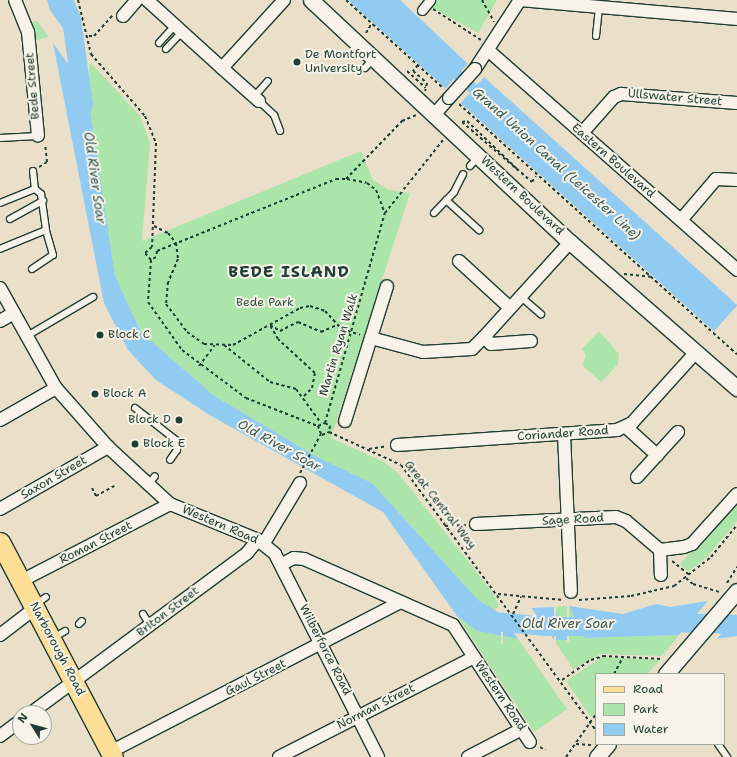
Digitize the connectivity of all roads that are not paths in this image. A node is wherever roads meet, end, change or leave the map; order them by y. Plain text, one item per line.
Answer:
1 (15, 0) edge
2 (137, 0) edge
3 (284, 0) edge
4 (311, 0) edge
5 (151, 1) edge
6 (517, 1) edge
7 (599, 8) junction
8 (120, 13) road end
9 (737, 19) edge
10 (178, 28) junction
11 (596, 36) dead end
12 (159, 43) dead end
13 (166, 49) dead end
14 (491, 49) junction
15 (222, 68) junction
16 (268, 81) dead end
17 (256, 99) junction
18 (737, 103) edge
19 (435, 114) junction
20 (280, 131) dead end
21 (582, 133) junction
22 (38, 136) joint
23 (0, 138) edge
24 (33, 171) road end
25 (463, 174) dead end
26 (737, 180) edge
27 (35, 189) junction
28 (446, 200) junction
29 (43, 201) junction
30 (0, 203) edge
31 (434, 213) dead end
32 (10, 219) dead end
33 (681, 220) junction
34 (46, 230) junction
35 (479, 230) dead end
36 (570, 242) junction
37 (0, 248) edge
38 (459, 262) dead end
39 (32, 269) dead end
40 (737, 270) edge
41 (387, 286) dead end
42 (0, 288) edge
43 (520, 296) junction
44 (93, 297) dead end
45 (509, 307) junction
46 (14, 313) junction
47 (541, 314) dead end
48 (0, 322) edge
49 (27, 336) junction
50 (484, 337) junction
51 (371, 338) junction
52 (531, 341) dead end
53 (696, 352) junction
54 (56, 388) junction
55 (737, 388) edge
56 (134, 408) dead end
57 (0, 420) edge
58 (345, 421) dead end
59 (626, 427) junction
60 (678, 432) dead end
61 (564, 434) junction
62 (397, 445) road end
63 (108, 447) junction
64 (657, 455) junction
65 (170, 460) dead end
66 (637, 477) dead end
67 (299, 480) road end
68 (737, 494) edge
69 (170, 504) junction
70 (0, 509) edge
71 (568, 520) junction
72 (476, 524) road end
73 (261, 541) junction
74 (0, 542) edge
75 (660, 550) junction
76 (282, 564) junction
77 (661, 575) dead end
78 (22, 581) junction
79 (571, 592) dead end
80 (729, 595) edge
81 (401, 602) junction
82 (38, 603) junction
83 (143, 614) dead end
84 (150, 625) junction
85 (0, 635) edge
86 (322, 645) junction
87 (474, 657) junction
88 (665, 667) edge
89 (75, 681) junction
90 (42, 705) edge
91 (358, 717) junction
92 (12, 727) edge
93 (522, 729) junction
94 (0, 736) edge
95 (530, 742) dead end
96 (719, 745) edge
97 (111, 754) edge
98 (279, 757) edge
99 (378, 757) edge
100 (468, 757) edge
101 (727, 757) edge

1 - 22 street, Bede Street
2 - 8 street
3 - 15 street
4 - 19 street, Western Boulevard
5 - 10 street
6 - 7 street
6 - 14 street
7 - 9 street
7 - 11 lane
10 - 12 lane
10 - 13 lane
10 - 15 street
14 - 19 street, bridge
14 - 21 street, Eastern Boulevard
15 - 17 street
16 - 17 lane
17 - 20 lane
18 - 21 street, Ullswater Street
19 - 36 street, Western Boulevard
21 - 33 street, Eastern Boulevard
22 - 23 lane, Bede Street
24 - 27 lane
25 - 28 lane
26 - 33 street
27 - 29 lane
27 - 30 lane
28 - 31 lane
28 - 35 lane
29 - 32 lane
29 - 34 lane
33 - 40 street, Eastern Boulevard
34 - 37 lane
34 - 39 lane
36 - 43 street
36 - 53 street, Western Boulevard
38 - 45 street
41 - 51 street
42 - 46 street, Western Road
43 - 45 street
43 - 47 lane
44 - 49 lane
45 - 50 street
46 - 48 street
46 - 49 street, Western Road
49 - 54 street, Western Road
50 - 51 street
50 - 52 street
51 - 58 street
53 - 55 street, Western Boulevard
53 - 59 street, Coriander Road
54 - 57 street
54 - 63 street, Western Road
56 - 65 lane
59 - 61 street, Coriander Road
59 - 64 street
60 - 64 street
61 - 62 street, Coriander Road
61 - 71 street
63 - 69 street, Western Road
63 - 70 street, Saxon Street
64 - 66 street
67 - 73 street, Briton Street
68 - 75 street
69 - 73 street, Western Road
69 - 78 street, Roman Street
71 - 72 street, Sage Road
71 - 75 street, Sage Road
71 - 79 street
73 - 76 street, Western Road
73 - 84 street, Briton Street
74 - 78 main road, Narborough Road
75 - 77 street
76 - 81 street, Western Road
76 - 86 street, Wilberforce Road
78 - 82 main road, Narborough Road
80 - 88 street
81 - 86 street, Gaul Street
81 - 87 street, Western Road
82 - 85 street
82 - 89 main road, Narborough Road
83 - 84 lane
84 - 89 street, Briton Street
86 - 91 street, Wilberforce Road
86 - 97 street, Gaul Street
87 - 91 street, Norman Street
87 - 93 street, Western Road
89 - 90 street, Briton Street
89 - 97 main road, Narborough Road
91 - 98 street, Norman Street
91 - 99 street, Wilberforce Road
92 - 94 street
93 - 95 street, Western Road
93 - 100 street
96 - 101 lane

